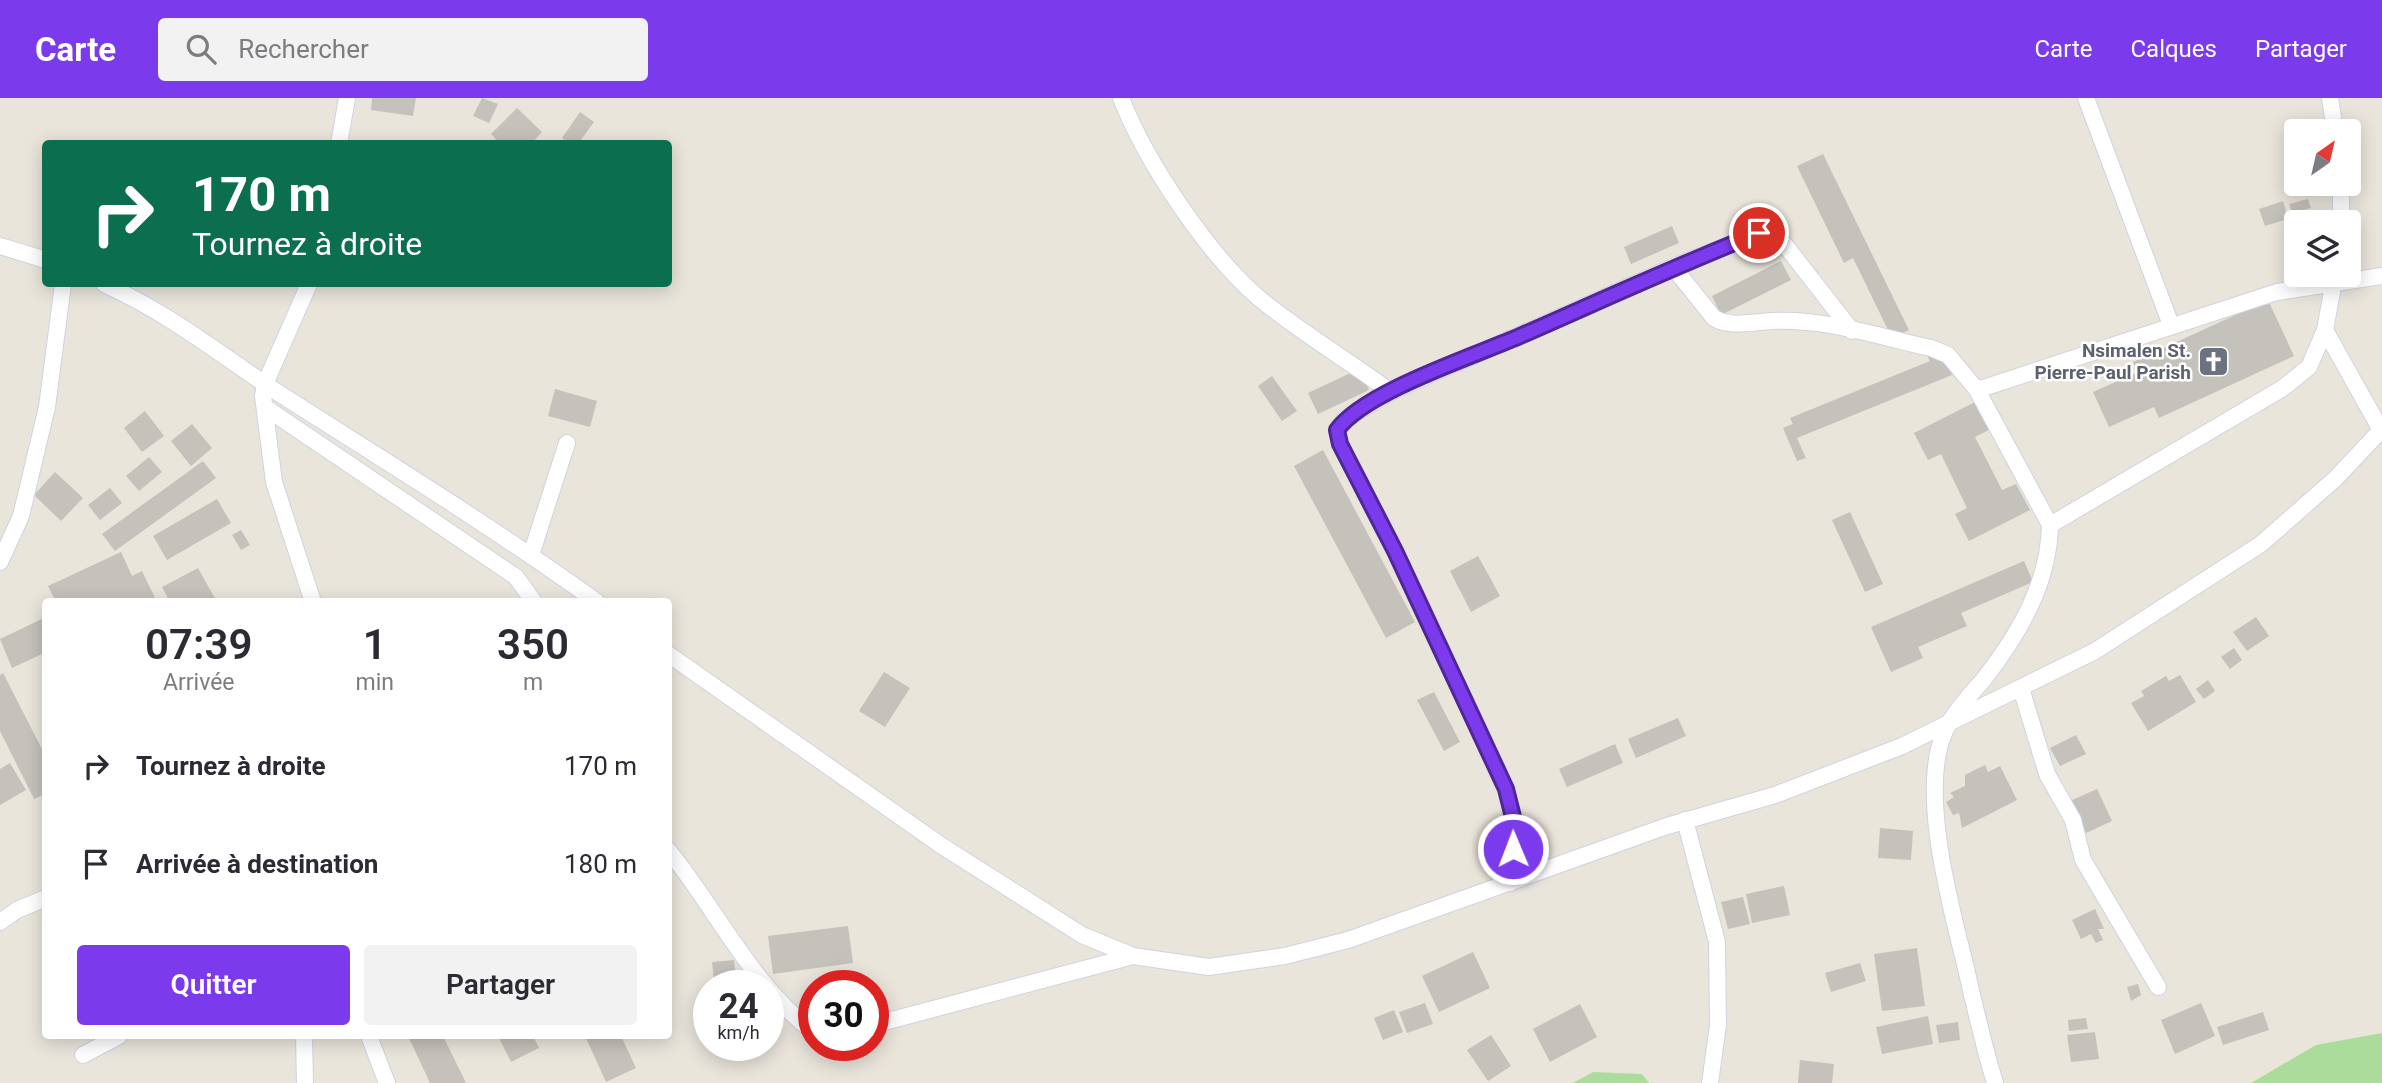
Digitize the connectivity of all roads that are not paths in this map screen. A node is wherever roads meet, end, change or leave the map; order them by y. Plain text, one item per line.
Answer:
1 (347, 98) edge
2 (1121, 98) edge
3 (2086, 98) edge
4 (2330, 98) edge
5 (2333, 119) edge
6 (340, 140) edge
7 (0, 246) edge
8 (42, 259) edge
9 (1673, 267) junction
10 (2382, 276) edge
11 (2361, 277) edge
12 (63, 287) edge
13 (111, 287) edge
14 (308, 287) edge
15 (2299, 287) edge
16 (2333, 287) edge
17 (2171, 325) junction
18 (2325, 330) junction
19 (1852, 331) junction
20 (265, 384) junction
21 (1977, 390) junction
22 (1391, 392) junction
23 (266, 408) junction
24 (2382, 431) edge
25 (567, 443) dead end
26 (2050, 525) junction
27 (531, 555) junction
28 (0, 562) edge
29 (312, 598) edge
30 (531, 598) edge
31 (591, 598) edge
32 (672, 657) edge
33 (2021, 688) junction
34 (1947, 725) junction
35 (1685, 820) junction
36 (672, 855) edge
37 (1510, 883) junction
38 (42, 900) edge
39 (0, 922) edge
40 (1132, 956) junction
41 (2158, 988) dead end
42 (798, 1021) edge
43 (889, 1021) edge
44 (113, 1039) edge
45 (304, 1039) edge
46 (370, 1039) edge
47 (83, 1055) dead end
48 (305, 1083) edge
49 (387, 1083) edge
50 (1710, 1083) edge
51 (1994, 1083) edge

1 - 6 street
2 - 22 street
3 - 17 street
4 - 5 street
7 - 8 street
9 - 19 street
9 - 19 street
9 - 22 street
10 - 11 street
12 - 28 street
13 - 20 street
14 - 20 street
15 - 17 street
16 - 18 street
17 - 21 street
18 - 24 street
18 - 26 street
19 - 21 street
20 - 23 street
20 - 27 street
21 - 26 street
22 - 37 street
23 - 29 street
23 - 30 street
24 - 33 street
25 - 27 street
26 - 34 street
27 - 31 street
32 - 40 street
33 - 34 street
33 - 41 street
34 - 35 street
34 - 51 street
35 - 37 street
35 - 50 street
36 - 42 street
37 - 40 street
38 - 39 street
40 - 43 street
44 - 47 street
45 - 48 street
46 - 49 street

